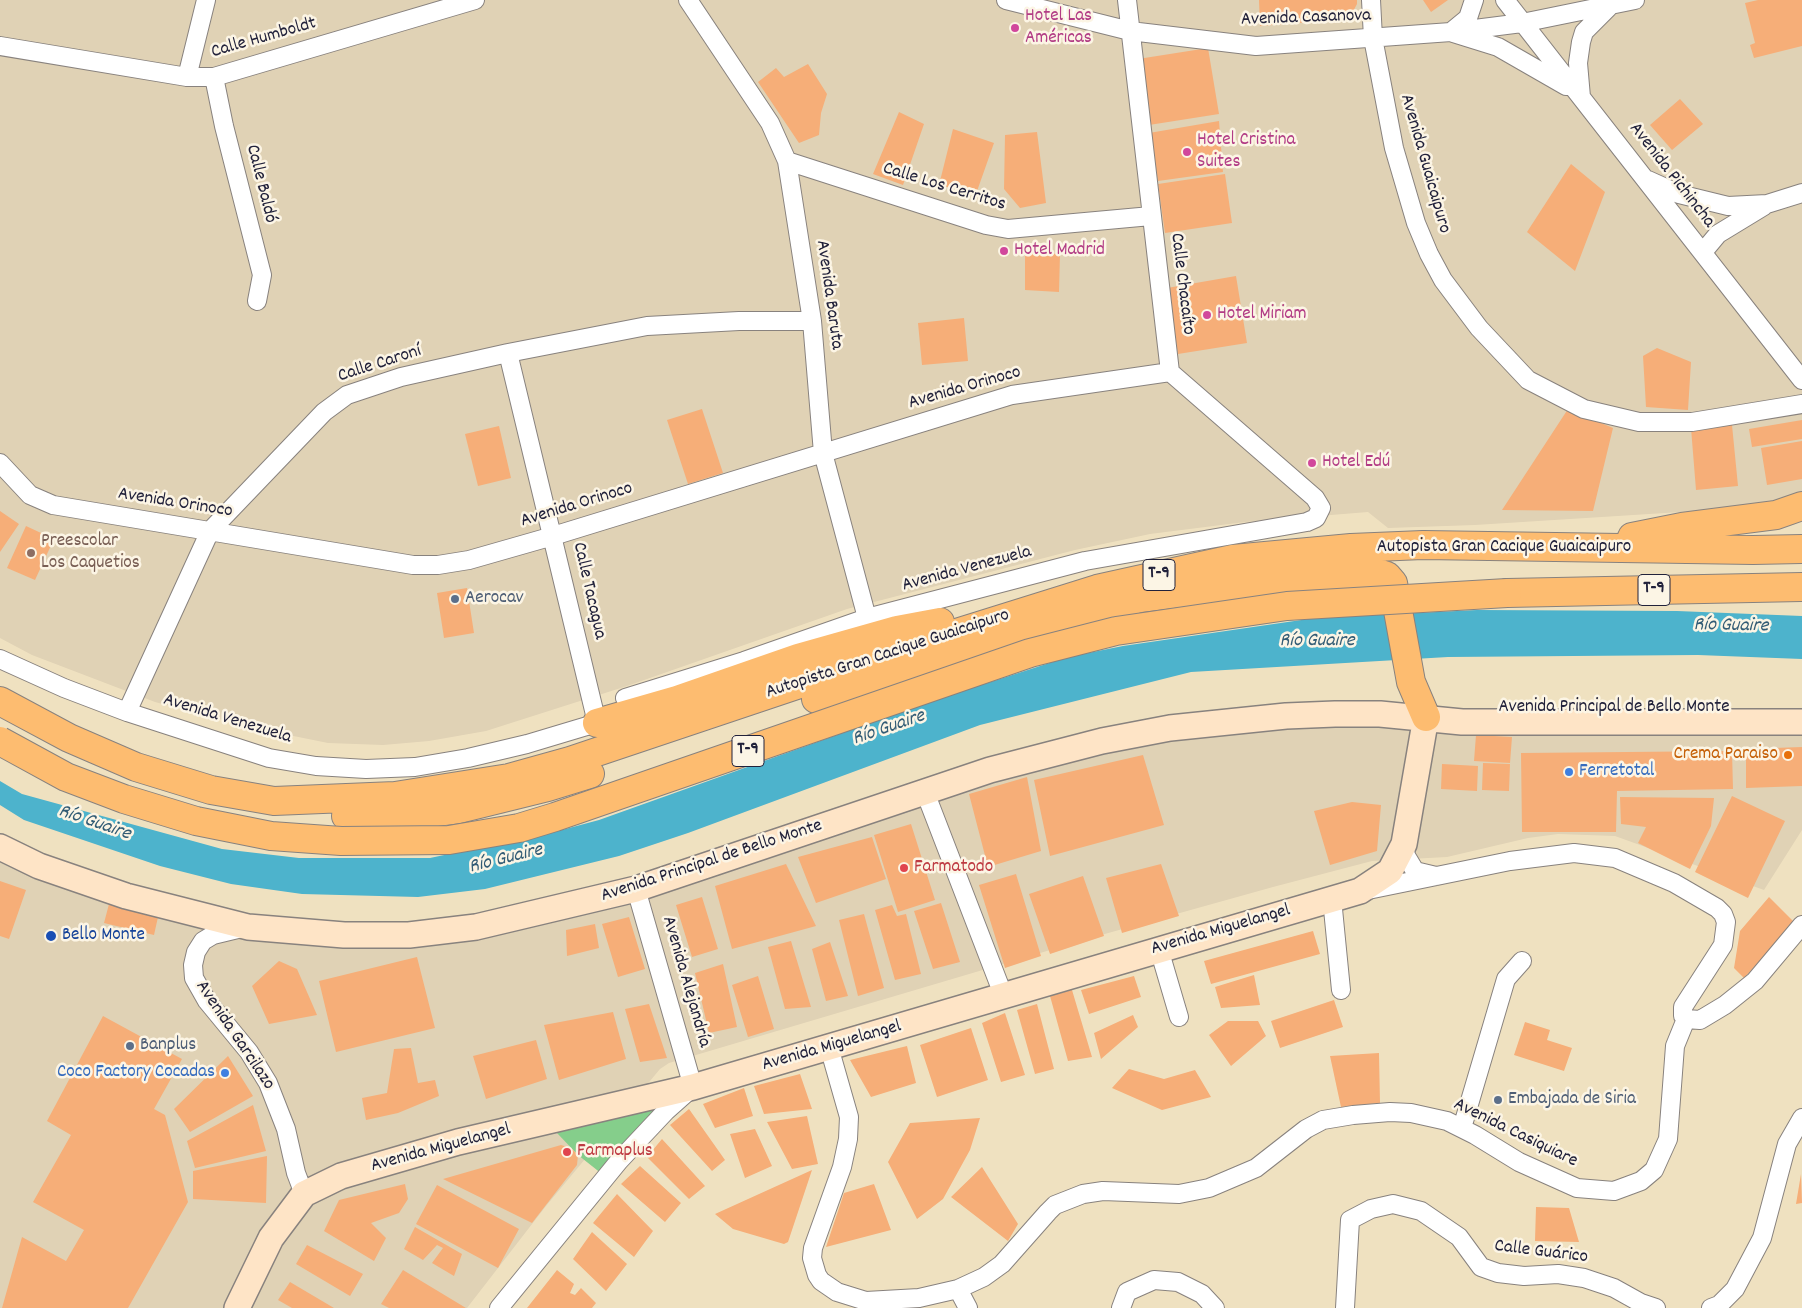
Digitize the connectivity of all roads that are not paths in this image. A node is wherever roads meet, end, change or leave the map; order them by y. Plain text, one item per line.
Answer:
1 (206, 0) edge
2 (476, 0) edge
3 (688, 0) edge
4 (1006, 0) edge
5 (1127, 0) edge
6 (1371, 0) edge
7 (1474, 0) edge
8 (1505, 0) edge
9 (1635, 0) edge
10 (1609, 7) junction
11 (1522, 22) junction
12 (1130, 31) junction
13 (1450, 32) junction
14 (1373, 38) junction
15 (0, 46) edge
16 (187, 77) junction
17 (214, 77) junction
18 (1581, 97) junction
19 (787, 161) junction
20 (1645, 179) junction
21 (1802, 193) edge
22 (1767, 204) junction
23 (1151, 216) junction
24 (1703, 252) junction
25 (257, 301) dead end
26 (812, 320) junction
27 (508, 353) junction
28 (1170, 372) junction
29 (1802, 380) edge
30 (1802, 404) edge
31 (823, 453) junction
32 (0, 463) edge
33 (1802, 506) edge
34 (210, 531) junction
35 (553, 536) junction
36 (1584, 548) junction
37 (1802, 549) edge
38 (1802, 587) edge
39 (867, 618) junction
40 (971, 628) junction
41 (0, 659) edge
42 (625, 698) dead end
43 (0, 701) edge
44 (1802, 708) edge
45 (127, 712) junction
46 (1426, 717) junction
47 (1802, 722) edge
48 (598, 723) junction
49 (0, 742) edge
50 (211, 790) junction
51 (925, 792) junction
52 (1404, 844) junction
53 (0, 847) edge
54 (1438, 876) junction
55 (636, 889) junction
56 (1360, 891) junction
57 (1332, 899) junction
58 (1802, 925) edge
59 (248, 927) junction
60 (1159, 949) junction
61 (1522, 961) dead end
62 (1341, 990) dead end
63 (1004, 997) junction
64 (1179, 1017) dead end
65 (1686, 1019) junction
66 (830, 1047) junction
67 (693, 1087) junction
68 (1802, 1118) edge
69 (1462, 1128) junction
70 (304, 1194) junction
71 (958, 1289) junction
72 (238, 1308) edge
73 (499, 1308) edge
74 (968, 1308) edge
75 (1121, 1308) edge
76 (1215, 1308) edge
77 (1345, 1308) edge
78 (1656, 1308) edge
79 (1711, 1308) edge

1 - 16 street
2 - 17 street, Calle Humboldt
3 - 19 street, Avenida Baruta
4 - 12 street, Avenida Casanova
5 - 12 street, Calle Chacaíto
6 - 14 street, Avenida Guaicaipuro
7 - 13 street
8 - 11 street, Avenida Pichincha
9 - 10 street, Avenida Casanova
10 - 11 street, Avenida Casanova
10 - 18 street
11 - 13 street, Avenida Casanova
11 - 18 street, Avenida Pichincha
12 - 14 street, Avenida Casanova
12 - 23 street, Calle Chacaíto
13 - 14 street, Avenida Casanova
13 - 18 street
14 - 30 street, Avenida Guaicaipuro
15 - 16 street, Calle Humboldt
16 - 17 street, Calle Humboldt
17 - 25 street, Calle Baldó
18 - 20 street, Avenida Pichincha
19 - 23 street, Calle Los Cerritos
19 - 26 street, Avenida Baruta
20 - 22 street
20 - 24 street, Avenida Pichincha
21 - 22 street
22 - 24 street
23 - 28 street, Calle Chacaíto
24 - 29 street, Avenida Pichincha
26 - 27 street, Calle Caroní
26 - 31 street, Avenida Baruta
27 - 34 street, Calle Caroní
27 - 35 street, Calle Tacagua
28 - 31 street, Avenida Orinoco
28 - 39 street, Avenida Venezuela
31 - 35 street, Avenida Orinoco
31 - 39 street, Avenida Baruta
32 - 34 street, Avenida Orinoco
33 - 36 highway
34 - 35 street, Avenida Orinoco
34 - 45 street, Calle Caroní
35 - 48 street, Calle Tacagua
36 - 37 highway, Autopista Gran Cacique Guaicaipuro / T-9
36 - 40 highway, Autopista Gran Cacique Guaicaipuro / T-9
38 - 49 highway, T-9, bridge
39 - 42 street, Avenida Venezuela
40 - 48 highway
40 - 50 highway, Autopista Gran Cacique Guaicaipuro / T-9
41 - 45 street, Avenida Venezuela
43 - 50 highway, Autopista Gran Cacique Guaicaipuro / T-9
44 - 46 street, Avenida Principal de Bello Monte
45 - 48 street, Avenida Venezuela
46 - 47 street, Avenida Principal de Bello Monte
46 - 50 highway
46 - 51 street, Avenida Principal de Bello Monte
46 - 52 street, Avenida Miguelangel
51 - 55 street, Avenida Principal de Bello Monte
51 - 63 street
52 - 54 street
52 - 56 street, Avenida Miguelangel
53 - 59 street, Avenida Principal de Bello Monte
54 - 56 street, Avenida Casiquiare
54 - 65 street, Avenida Casiquiare
55 - 59 street, Avenida Principal de Bello Monte
55 - 67 street, Avenida Alejandría
56 - 57 street, Avenida Miguelangel
57 - 60 street, Avenida Miguelangel
57 - 62 street
58 - 65 street
59 - 70 street, Avenida Garcilazo
60 - 63 street, Avenida Miguelangel
60 - 64 street
61 - 69 street
63 - 66 street, Avenida Miguelangel
65 - 69 street, Avenida Casiquiare
66 - 67 street, Avenida Miguelangel
66 - 71 street, Avenida Casiquiare
67 - 70 street, Avenida Miguelangel
67 - 73 street
68 - 79 street
69 - 71 street, Avenida Casiquiare
70 - 72 street
71 - 74 street
75 - 76 street
77 - 78 street, Calle Guárico

